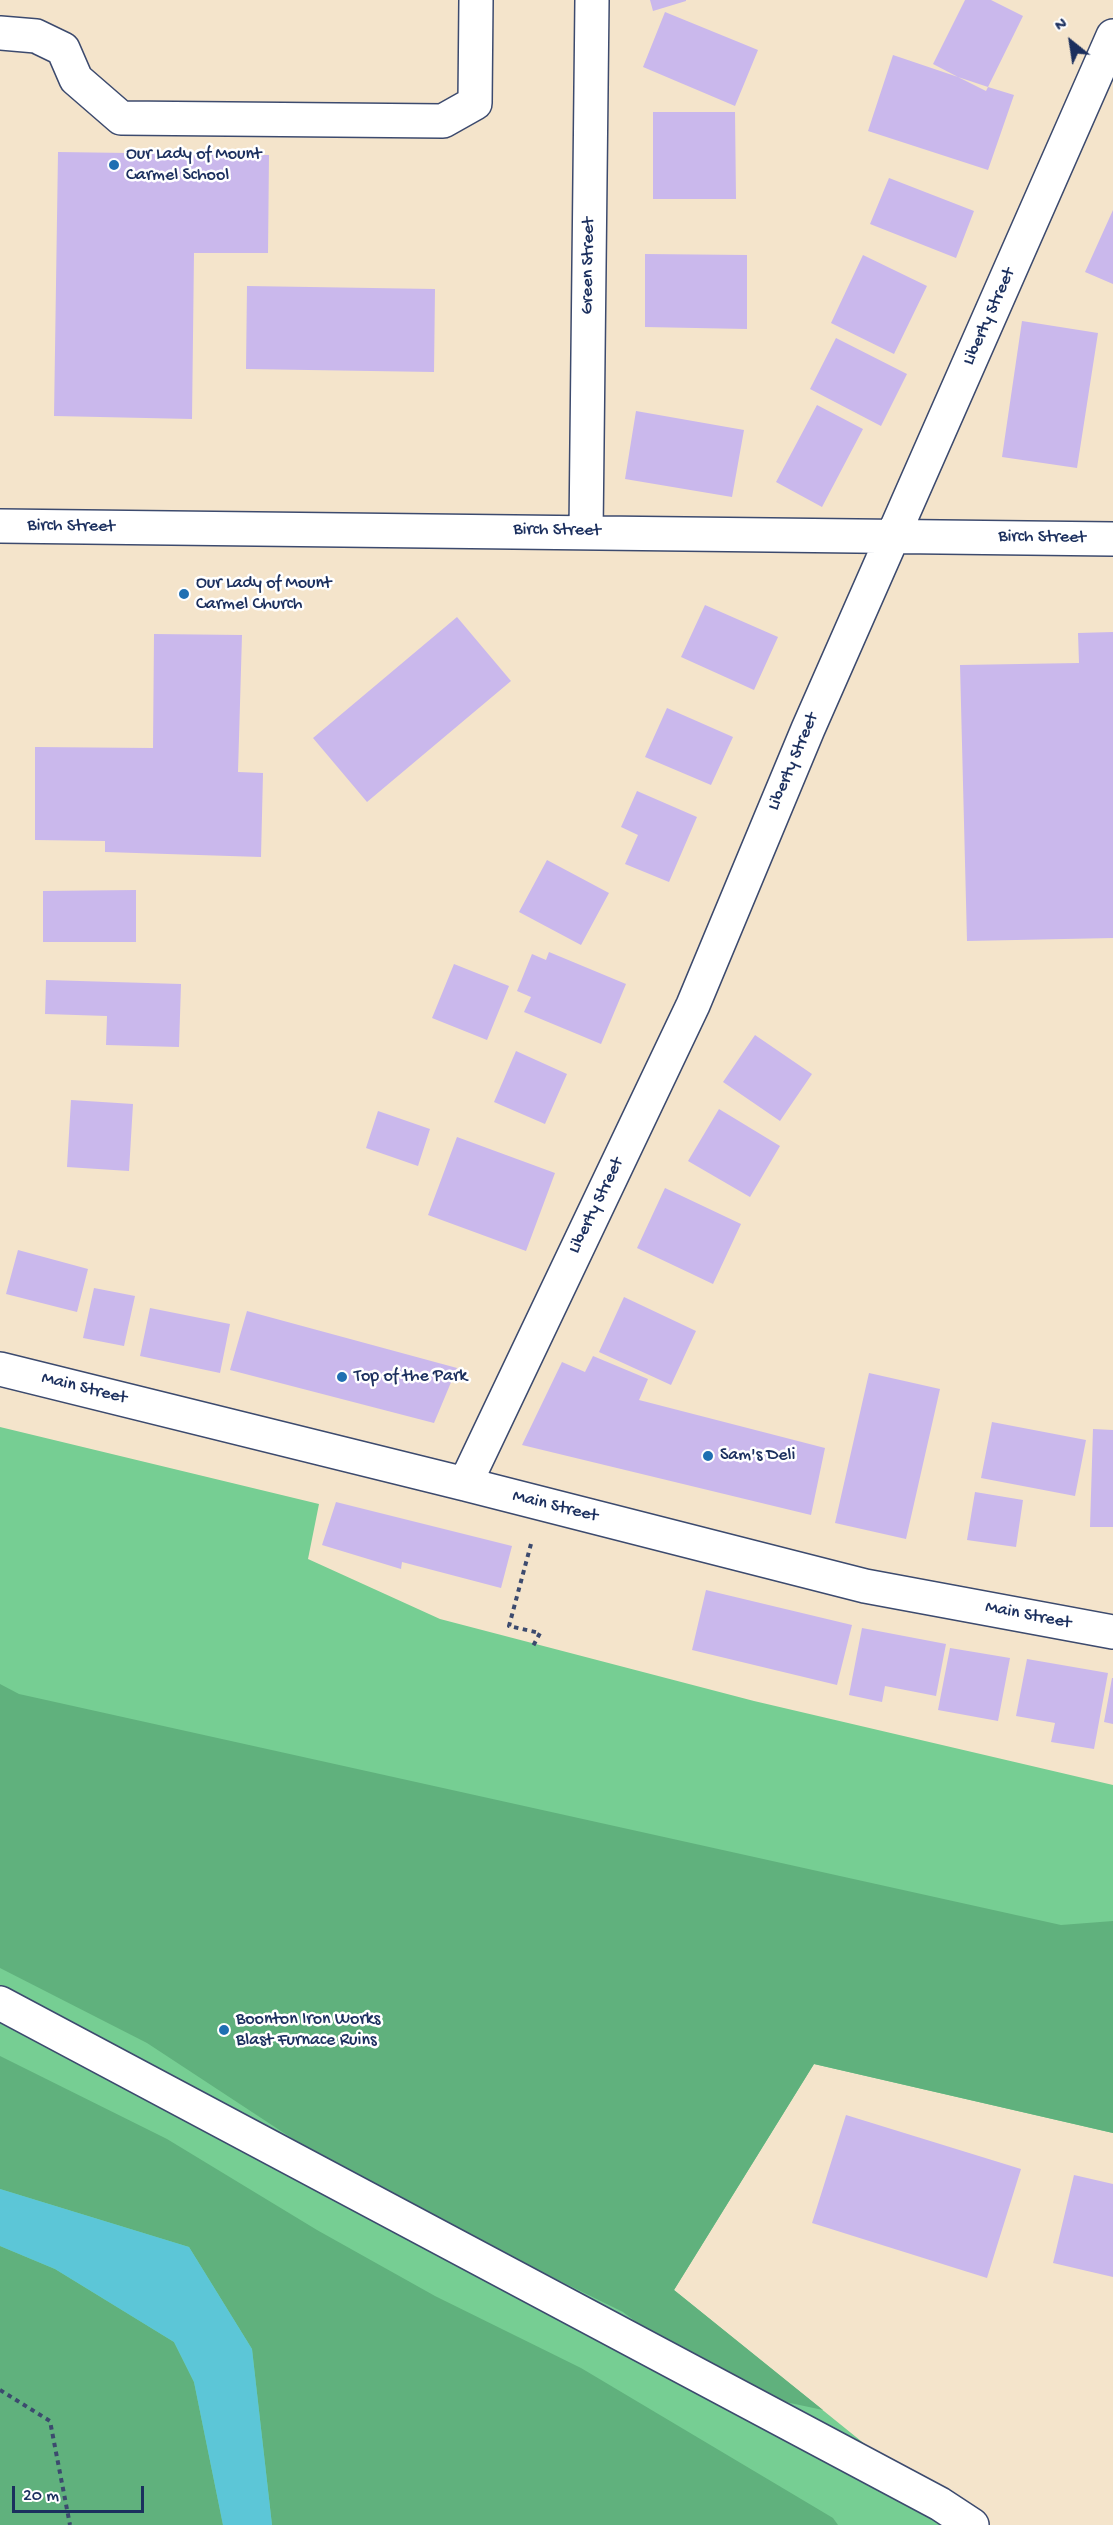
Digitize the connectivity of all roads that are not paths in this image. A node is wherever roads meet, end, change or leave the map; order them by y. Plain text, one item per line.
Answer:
1 (476, 0) edge
2 (592, 0) edge
3 (0, 33) edge
4 (1113, 36) edge
5 (0, 526) edge
6 (586, 532) junction
7 (894, 535) junction
8 (1113, 539) edge
9 (2, 1368) edge
10 (465, 1484) junction
11 (1113, 1632) edge
12 (0, 2003) edge
13 (972, 2525) edge

1 - 3 street
2 - 6 street, Green Street
4 - 7 street, Liberty Street
5 - 6 street, Birch Street
6 - 7 street, Birch Street
7 - 8 street, Birch Street
7 - 10 street, Liberty Street
9 - 10 street, Main Street
10 - 11 street, Main Street
12 - 13 street

